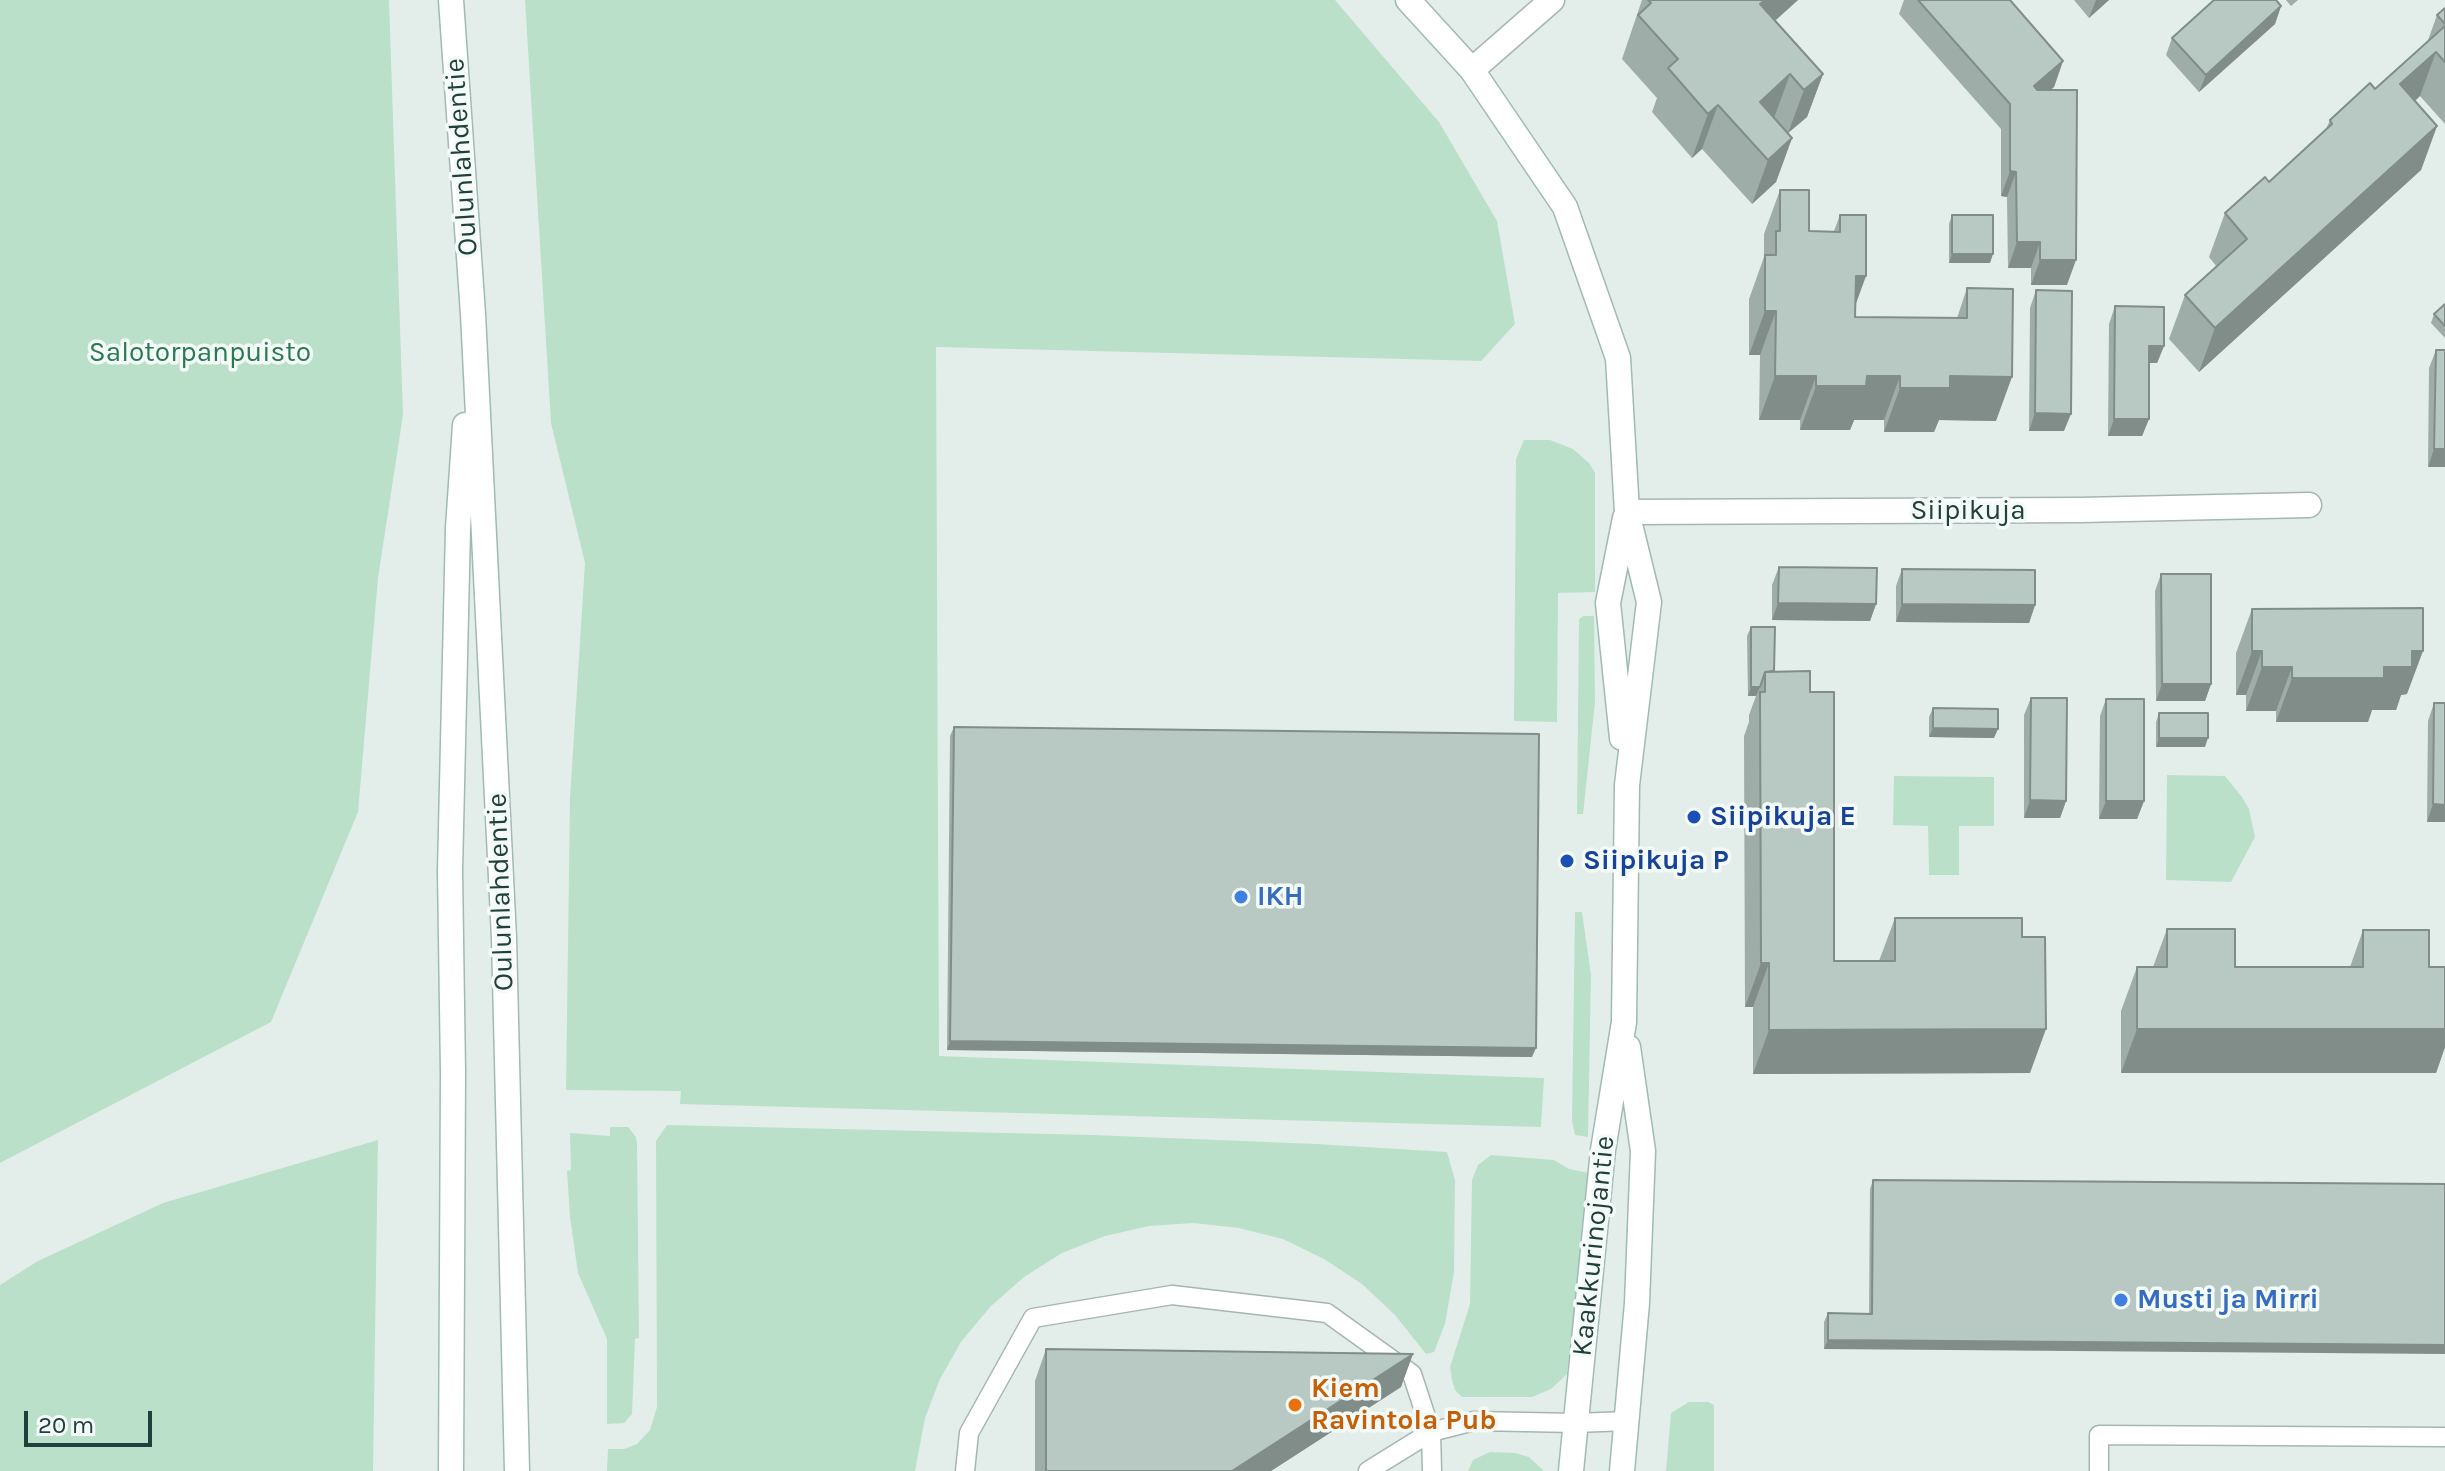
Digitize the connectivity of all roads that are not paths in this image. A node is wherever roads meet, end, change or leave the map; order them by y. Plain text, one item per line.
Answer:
1 (451, 0) edge
2 (1408, 0) edge
3 (1552, 0) edge
4 (1472, 70) junction
5 (473, 314) junction
6 (2309, 505) dead end
7 (1627, 512) junction
8 (1627, 785) junction
9 (1624, 1022) junction
10 (1627, 1421) junction
11 (1576, 1423) junction
12 (1431, 1432) junction
13 (2445, 1437) edge
14 (451, 1471) edge
15 (517, 1471) edge
16 (965, 1471) edge
17 (1368, 1471) edge
18 (1432, 1471) edge
19 (1571, 1471) edge
20 (1622, 1471) edge
21 (2099, 1471) edge

1 - 5 street, Oulunlahdentie
2 - 4 street, Kaakkurinojantie
3 - 4 street
4 - 7 street, Kaakkurinojantie
5 - 14 street, Oulunlahdentie
5 - 15 street, Oulunlahdentie
6 - 7 street, Siipikuja
7 - 8 street, Kaakkurinojantie
7 - 8 street, Kaakkurinojantie
8 - 9 street, Kaakkurinojantie
9 - 10 street, Kaakkurinojantie
9 - 11 street, Kaakkurinojantie
10 - 11 lane
10 - 20 street, Kaakkurinojantie
11 - 12 lane
11 - 19 street, Kaakkurinojantie
12 - 16 lane
12 - 17 lane
12 - 18 lane
13 - 21 lane

